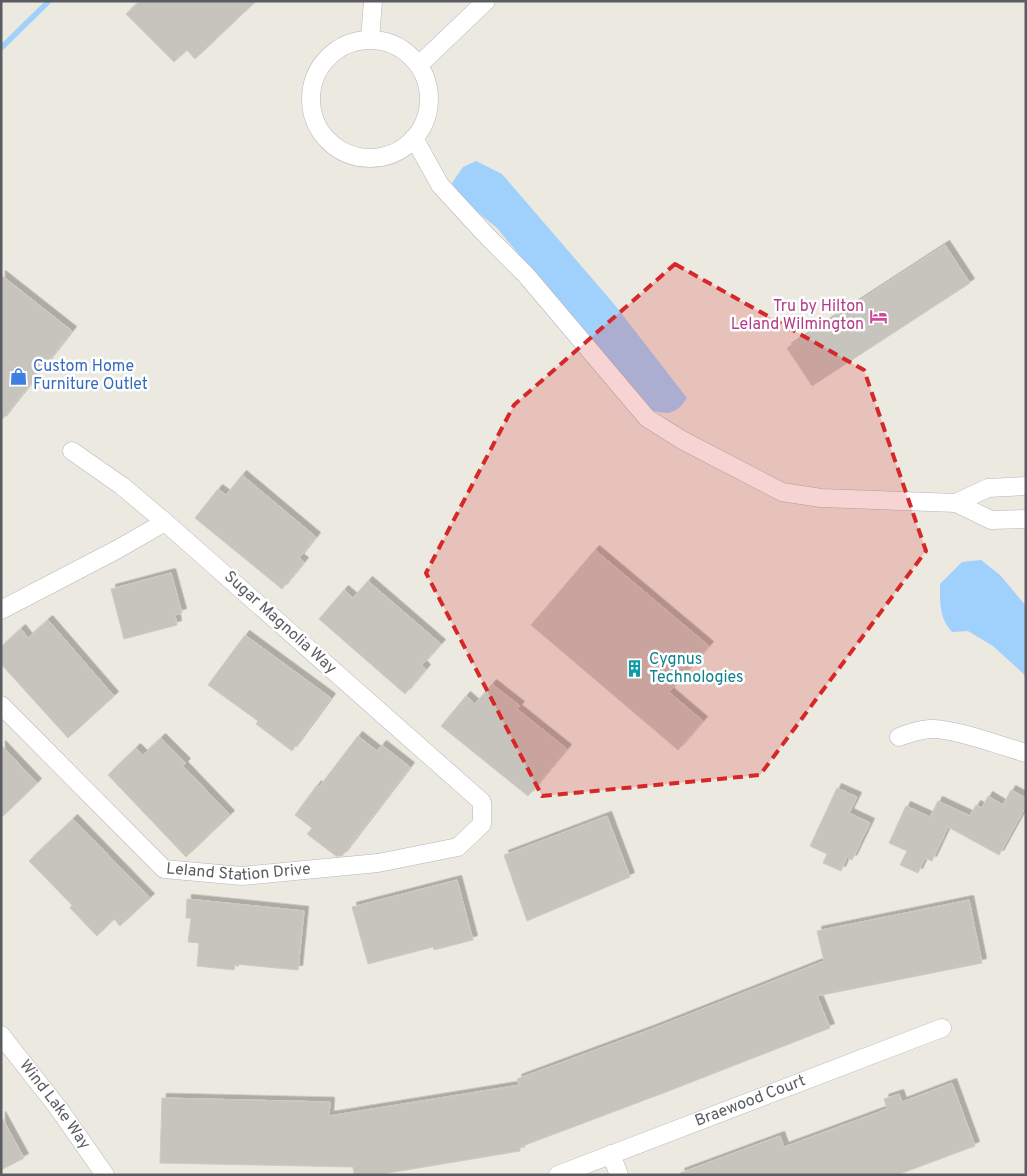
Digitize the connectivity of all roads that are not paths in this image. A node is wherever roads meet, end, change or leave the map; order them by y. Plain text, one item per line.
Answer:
1 (373, 1) edge
2 (486, 1) edge
3 (370, 39) junction
4 (419, 65) junction
5 (414, 138) junction
6 (72, 451) dead end
7 (1026, 486) edge
8 (956, 503) junction
9 (1026, 519) edge
10 (166, 522) junction
11 (1, 610) edge
12 (1, 706) edge
13 (899, 737) dead end
14 (1026, 753) edge
15 (482, 802) joint
16 (942, 1028) dead end
17 (1, 1035) edge
18 (611, 1154) junction
19 (105, 1175) edge
20 (558, 1175) edge
21 (619, 1175) edge

1 - 3 street
2 - 4 street
3 - 4 street
3 - 5 street
4 - 5 street
5 - 8 street
6 - 10 street, Sugar Magnolia Way
7 - 8 street
8 - 9 street
10 - 11 street
10 - 15 street, Sugar Magnolia Way
12 - 15 street, Leland Station Drive
13 - 14 street
16 - 18 street, Braewood Court
17 - 19 street, Wind Lake Way
18 - 20 street, Braewood Court
18 - 21 street

